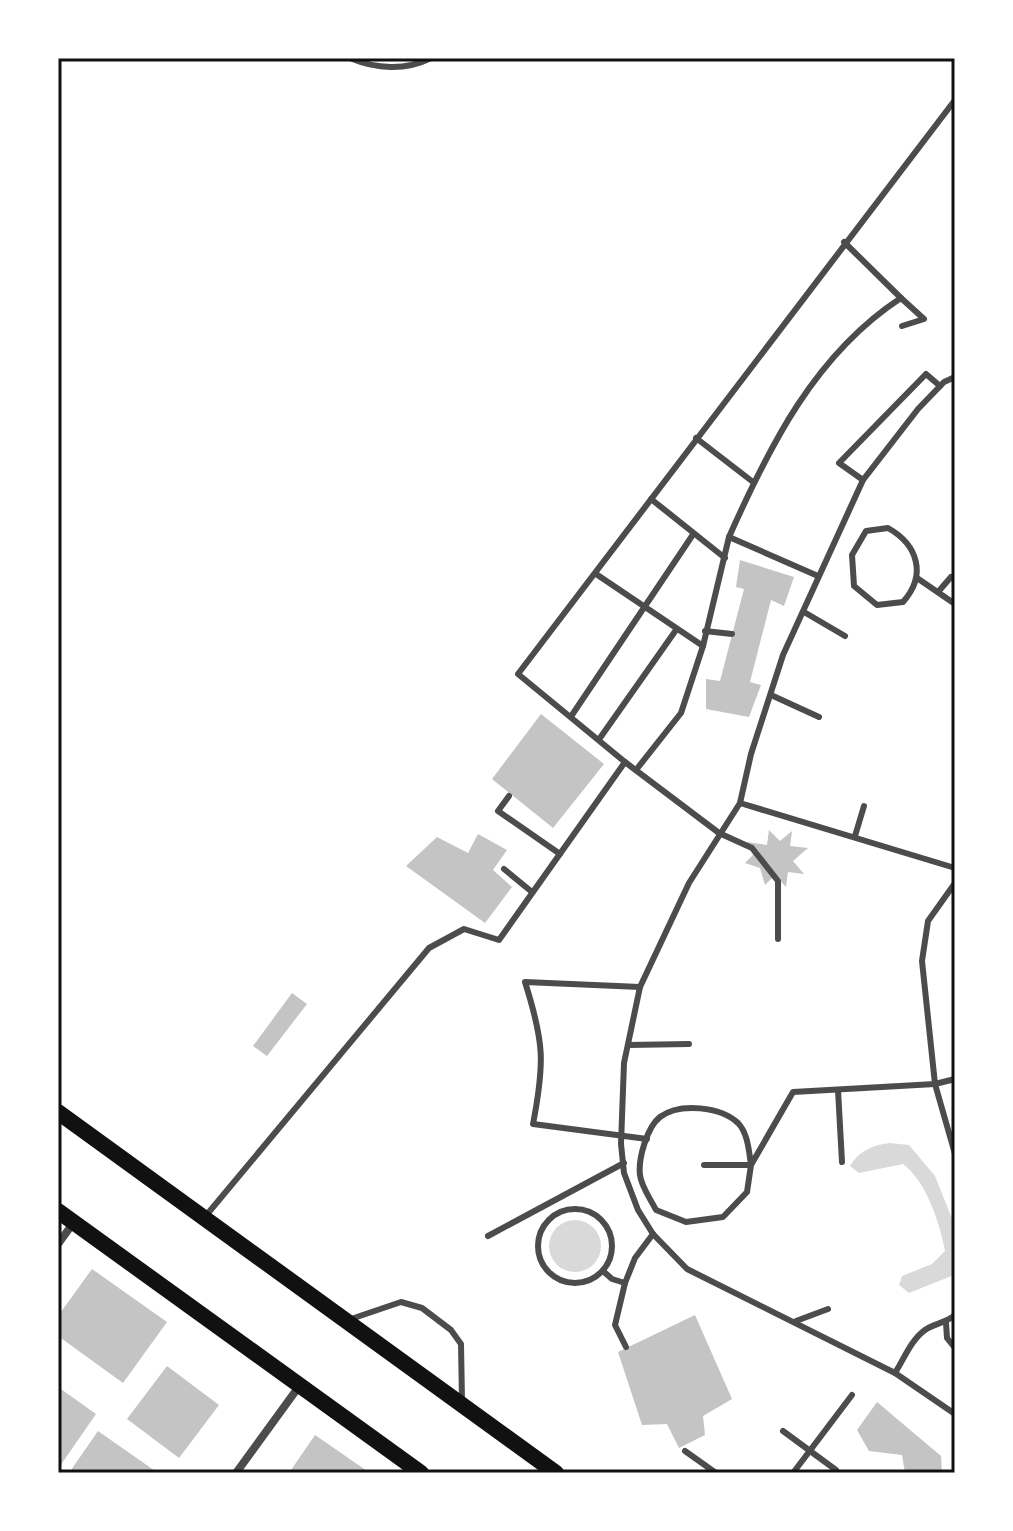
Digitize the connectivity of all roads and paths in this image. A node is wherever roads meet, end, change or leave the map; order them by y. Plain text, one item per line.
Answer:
1 (350, 58) edge
2 (431, 58) edge
3 (955, 100) edge
4 (844, 242) junction
5 (901, 298) junction
6 (902, 326) dead end
7 (955, 377) edge
8 (940, 386) junction
9 (696, 438) junction
10 (863, 480) junction
11 (753, 482) junction
12 (651, 499) junction
13 (840, 532) junction
14 (692, 536) junction
15 (729, 537) junction
16 (856, 543) junction
17 (725, 558) junction
18 (596, 574) junction
19 (818, 576) junction
20 (951, 577) dead end
21 (917, 578) junction
22 (938, 592) junction
23 (955, 604) edge
24 (644, 608) junction
25 (804, 612) junction
26 (676, 630) junction
27 (705, 631) junction
28 (732, 634) dead end
29 (845, 636) dead end
30 (703, 646) junction
31 (771, 695) junction
32 (572, 715) junction
33 (819, 717) dead end
34 (600, 738) junction
35 (625, 762) junction
36 (636, 770) junction
37 (509, 796) dead end
38 (740, 803) junction
39 (864, 806) dead end
40 (719, 833) junction
41 (855, 836) junction
42 (560, 854) junction
43 (955, 868) edge
44 (504, 869) dead end
45 (955, 883) edge
46 (532, 892) junction
47 (778, 939) dead end
48 (640, 987) junction
49 (689, 1044) dead end
50 (628, 1045) junction
51 (955, 1079) edge
52 (935, 1084) junction
53 (838, 1090) junction
54 (58, 1112) edge
55 (622, 1135) junction
56 (647, 1139) junction
57 (955, 1154) edge
58 (842, 1162) dead end
59 (624, 1163) junction
60 (704, 1165) dead end
61 (751, 1165) junction
62 (58, 1211) edge
63 (204, 1218) junction
64 (74, 1222) junction
65 (653, 1234) junction
66 (488, 1236) dead end
67 (58, 1244) edge
68 (603, 1271) junction
69 (625, 1283) junction
70 (828, 1309) dead end
71 (955, 1315) edge
72 (346, 1321) junction
73 (796, 1321) junction
74 (946, 1323) junction
75 (626, 1347) dead end
76 (955, 1348) edge
77 (895, 1373) junction
78 (300, 1385) junction
79 (852, 1395) dead end
80 (462, 1405) junction
81 (955, 1414) edge
82 (783, 1431) dead end
83 (685, 1451) dead end
84 (809, 1451) junction
85 (836, 1470) dead end
86 (236, 1473) edge
87 (421, 1473) edge
88 (556, 1473) edge
89 (716, 1473) edge
90 (793, 1473) edge

1 - 2 lane
3 - 4 lane
4 - 5 lane
4 - 9 lane
5 - 6 lane
5 - 11 lane
7 - 8 lane
8 - 10 lane
8 - 10 lane
9 - 11 lane
9 - 12 lane
10 - 13 lane
11 - 15 lane
12 - 14 lane
12 - 18 lane
13 - 16 lane
13 - 19 lane
14 - 17 lane
14 - 24 lane
15 - 17 lane
15 - 19 lane
16 - 21 lane
16 - 21 lane
17 - 27 lane
18 - 24 lane
18 - 32 lane
19 - 25 lane
20 - 22 lane
21 - 22 lane
22 - 23 lane
24 - 26 lane
24 - 32 lane
25 - 29 lane
25 - 31 lane
26 - 30 lane
26 - 34 lane
27 - 28 lane
27 - 30 lane
30 - 36 lane
31 - 33 lane
31 - 38 lane
32 - 34 lane
34 - 35 lane
35 - 36 lane
35 - 42 lane
36 - 40 lane
37 - 42 lane
38 - 40 lane
38 - 41 lane
39 - 41 lane
40 - 47 lane
40 - 48 lane
41 - 43 lane
42 - 46 lane
44 - 46 lane
45 - 52 lane
46 - 63 lane
48 - 50 lane
48 - 55 lane
49 - 50 lane
50 - 55 lane
51 - 52 lane
52 - 53 lane
52 - 57 lane
53 - 58 lane
53 - 61 lane
54 - 63 main road
55 - 56 lane
55 - 59 lane
56 - 61 lane
56 - 61 lane
59 - 65 lane
59 - 66 lane
60 - 61 lane
62 - 64 main road
63 - 72 main road
64 - 67 street
64 - 78 main road
65 - 69 lane
65 - 73 lane
68 - 68 lane
68 - 69 lane
69 - 75 lane
70 - 73 lane
71 - 74 lane
72 - 80 main road
72 - 80 lane
73 - 77 lane
74 - 76 lane
74 - 77 lane
77 - 81 lane
78 - 86 street
78 - 87 main road
79 - 84 lane
80 - 88 main road
82 - 84 lane
83 - 89 lane
84 - 85 lane
84 - 90 lane

